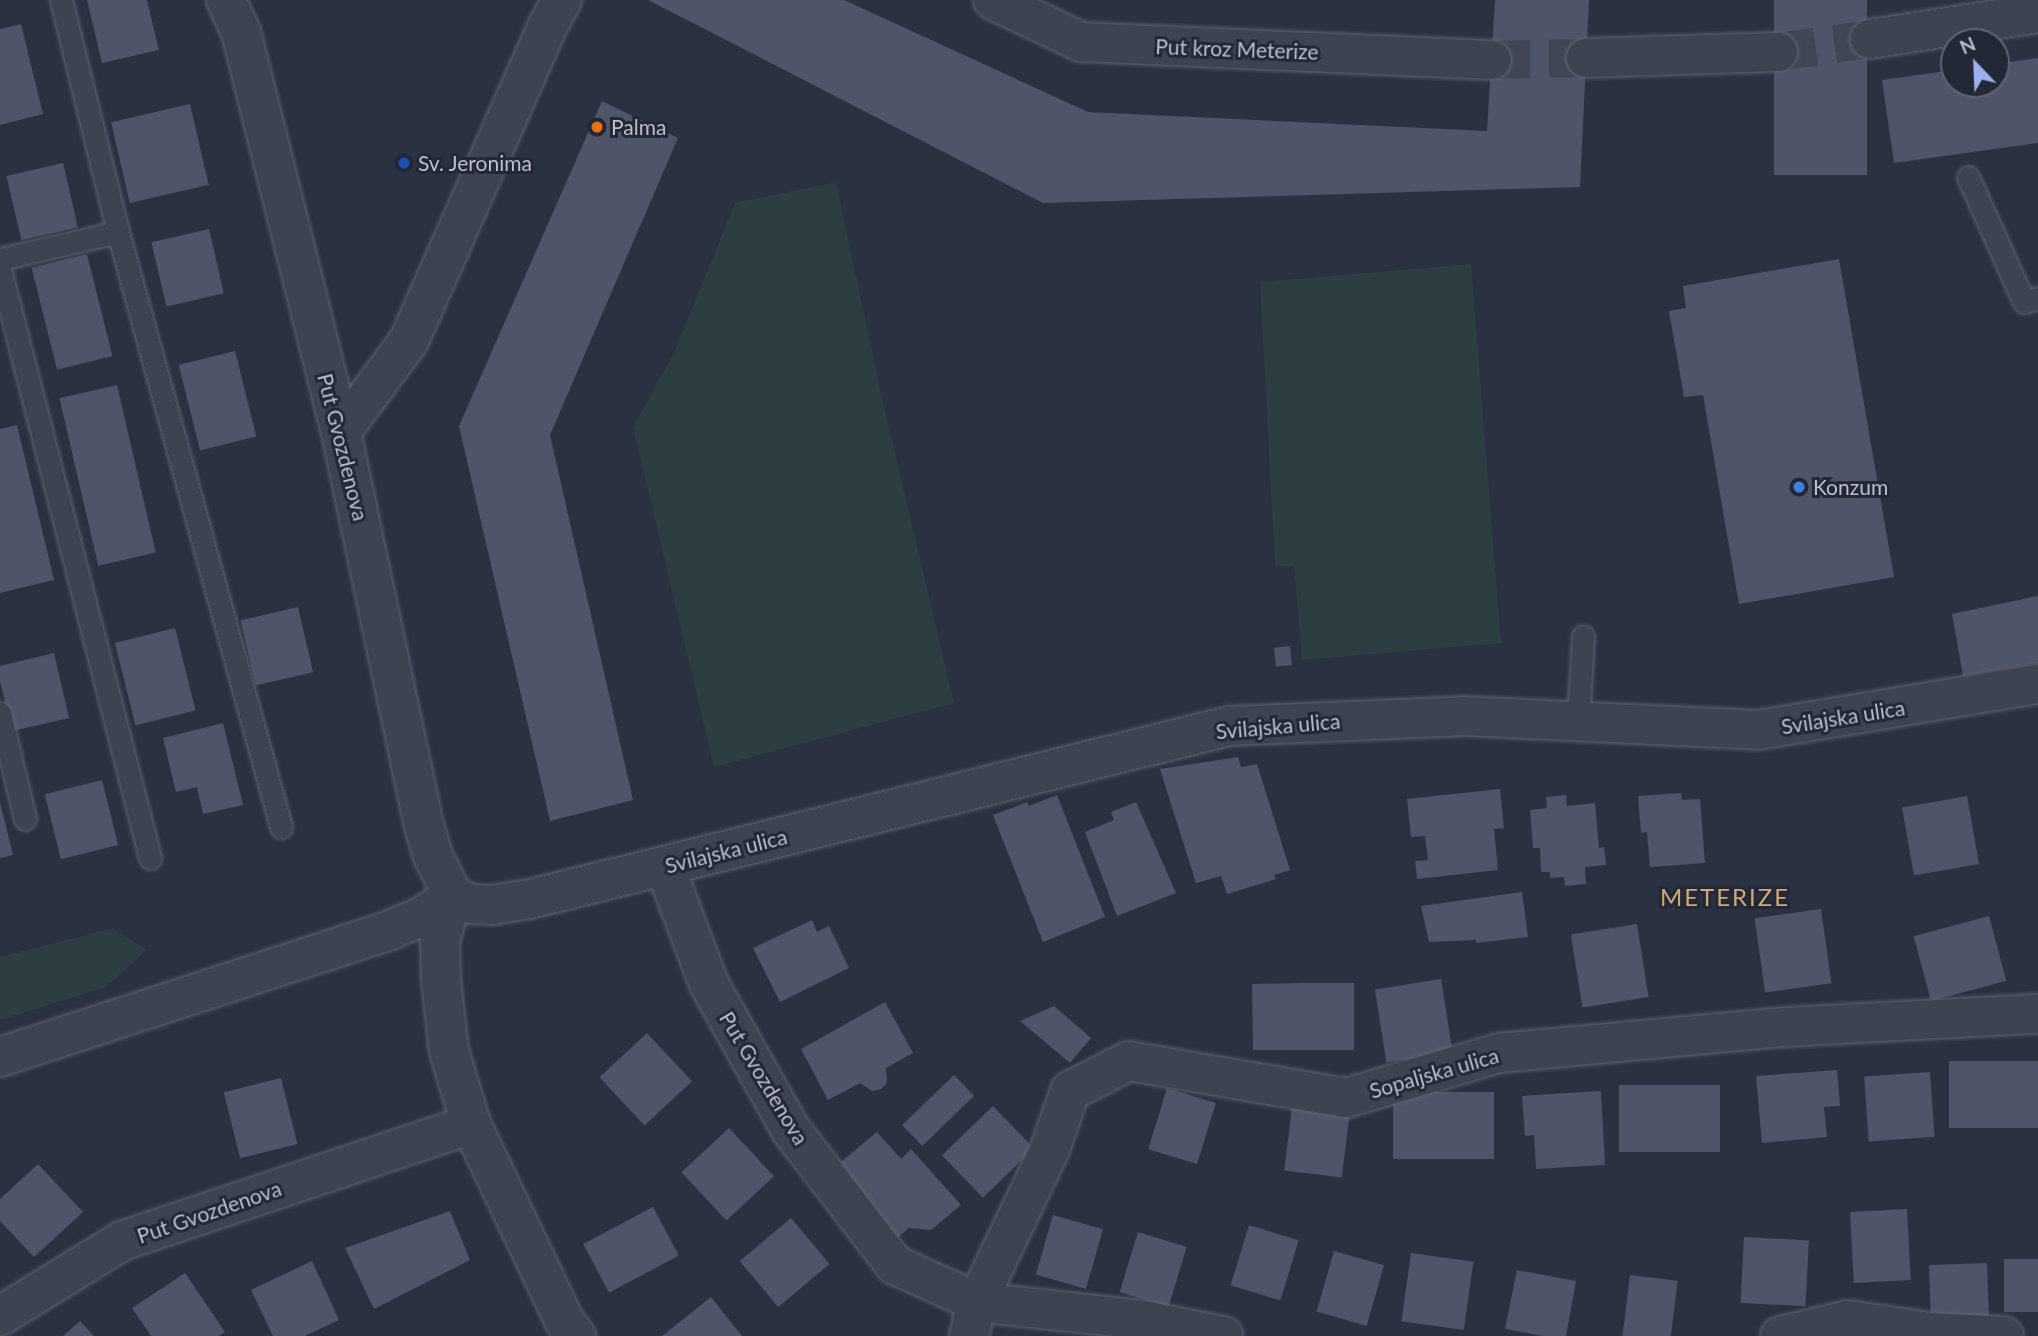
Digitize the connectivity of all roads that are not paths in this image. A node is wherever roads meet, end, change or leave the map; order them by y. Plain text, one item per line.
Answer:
1 (61, 0) edge
2 (226, 0) edge
3 (562, 0) edge
4 (993, 0) edge
5 (2038, 13) edge
6 (1870, 39) tunnel mouth
7 (1778, 52) tunnel mouth
8 (1586, 58) tunnel mouth
9 (1492, 60) tunnel mouth
10 (1968, 177) dead end
11 (118, 232) junction
12 (0, 259) edge
13 (0, 269) edge
14 (2038, 298) edge
15 (341, 432) junction
16 (1583, 636) dead end
17 (2038, 684) edge
18 (0, 713) edge
19 (1578, 723) junction
20 (24, 818) dead end
21 (281, 827) dead end
22 (150, 858) dead end
23 (665, 867) junction
24 (453, 896) junction
25 (2038, 1014) edge
26 (0, 1057) edge
27 (471, 1124) junction
28 (0, 1316) edge
29 (973, 1319) edge
30 (576, 1336) edge
31 (1223, 1336) edge
32 (1780, 1336) edge
33 (2004, 1336) edge

1 - 11 lane
2 - 15 street, Put Gvozdenova
3 - 15 street
4 - 9 street, Put kroz Meterize
5 - 6 street
7 - 8 street
10 - 14 lane
11 - 12 lane
11 - 21 lane
13 - 22 lane
15 - 24 street, Put Gvozdenova
16 - 19 lane
17 - 19 street, Svilajska ulica
18 - 20 lane
19 - 23 street, Svilajska ulica
23 - 24 street, Svilajska ulica
23 - 29 street, Put Gvozdenova
24 - 26 street
24 - 27 street
25 - 29 street, Sopaljska ulica
27 - 28 street, Put Gvozdenova
27 - 30 street
29 - 31 street
32 - 33 street

